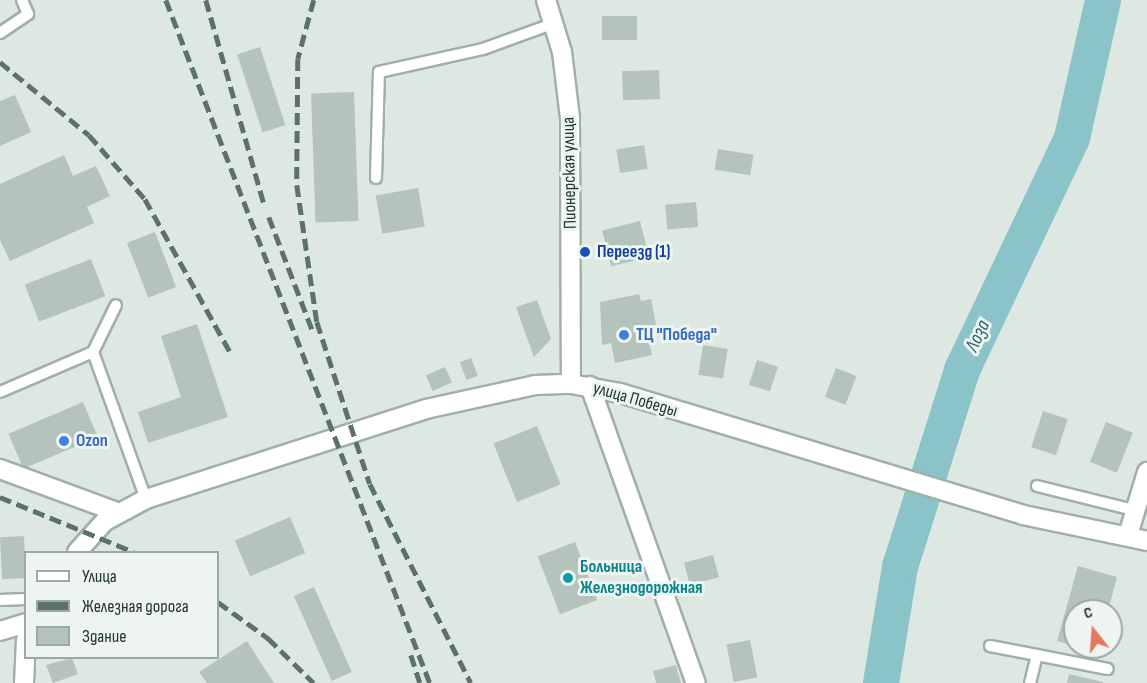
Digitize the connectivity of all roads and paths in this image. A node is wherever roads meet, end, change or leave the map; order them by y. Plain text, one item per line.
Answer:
1 (22, 0) edge
2 (546, 0) edge
3 (552, 24) junction
4 (0, 33) edge
5 (376, 178) dead end
6 (116, 305) dead end
7 (93, 352) junction
8 (571, 384) junction
9 (590, 386) junction
10 (0, 392) edge
11 (0, 469) edge
12 (1147, 472) edge
13 (1037, 486) dead end
14 (146, 499) junction
15 (1134, 510) junction
16 (117, 512) junction
17 (1128, 535) junction
18 (1147, 541) edge
19 (78, 551) edge
20 (24, 599) edge
21 (0, 600) edge
22 (24, 624) edge
23 (0, 632) edge
24 (990, 645) dead end
25 (1037, 655) junction
26 (25, 659) edge
27 (1108, 669) dead end
28 (24, 683) edge
29 (696, 683) edge
30 (1030, 683) edge

1 - 4 lane
2 - 3 main road, Пионерская улица
3 - 5 lane
3 - 8 main road, Пионерская улица
6 - 7 lane
7 - 10 lane
7 - 14 lane
8 - 9 main road, улица Победы
8 - 14 main road, улица Победы
9 - 17 main road, улица Победы
9 - 29 main road
11 - 16 main road
12 - 15 main road
13 - 15 lane
14 - 16 main road, улица Победы
15 - 17 main road
16 - 19 main road
17 - 18 main road
20 - 21 lane
22 - 23 main road
24 - 25 lane
25 - 27 lane
25 - 30 lane
26 - 28 main road

